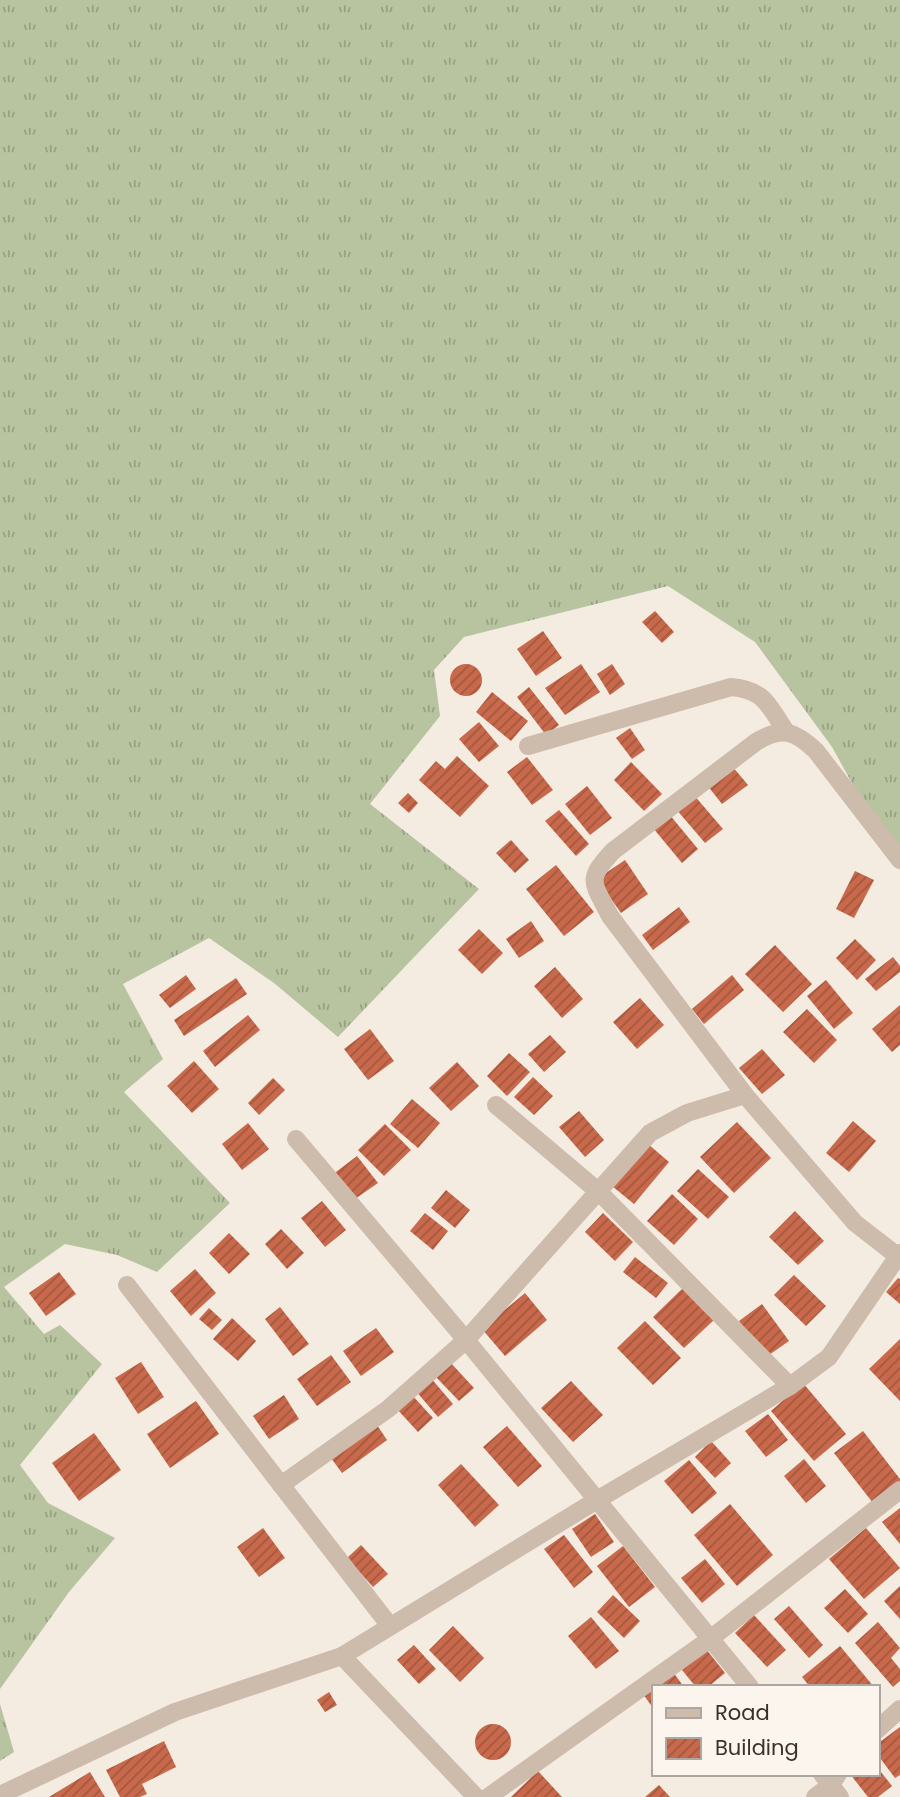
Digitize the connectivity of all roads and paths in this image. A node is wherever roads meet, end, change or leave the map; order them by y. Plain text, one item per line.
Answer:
1 (785, 730) junction
2 (528, 746) dead end
3 (900, 860) edge
4 (745, 1095) junction
5 (496, 1105) dead end
6 (296, 1139) dead end
7 (599, 1192) junction
8 (899, 1256) edge
9 (127, 1285) dead end
10 (466, 1340) junction
11 (790, 1386) junction
12 (281, 1485) junction
13 (900, 1490) edge
14 (597, 1500) junction
15 (390, 1626) junction
16 (710, 1639) junction
17 (342, 1656) junction
18 (748, 1685) edge
19 (900, 1709) edge
20 (879, 1728) edge
21 (833, 1783) edge
22 (20, 1792) edge
23 (0, 1795) edge
24 (476, 1797) edge
25 (488, 1797) edge
26 (815, 1797) edge

1 - 2 street
1 - 3 street
1 - 4 street
4 - 7 street
4 - 8 street
5 - 7 street
6 - 10 street
7 - 10 street
7 - 11 street
8 - 11 street
9 - 12 street
10 - 12 street
10 - 14 street
11 - 14 street
12 - 15 street
13 - 16 street
14 - 15 street
14 - 16 street
15 - 17 street
16 - 18 street
16 - 25 street
17 - 22 street
17 - 24 street
19 - 20 street
21 - 26 street
22 - 23 street

